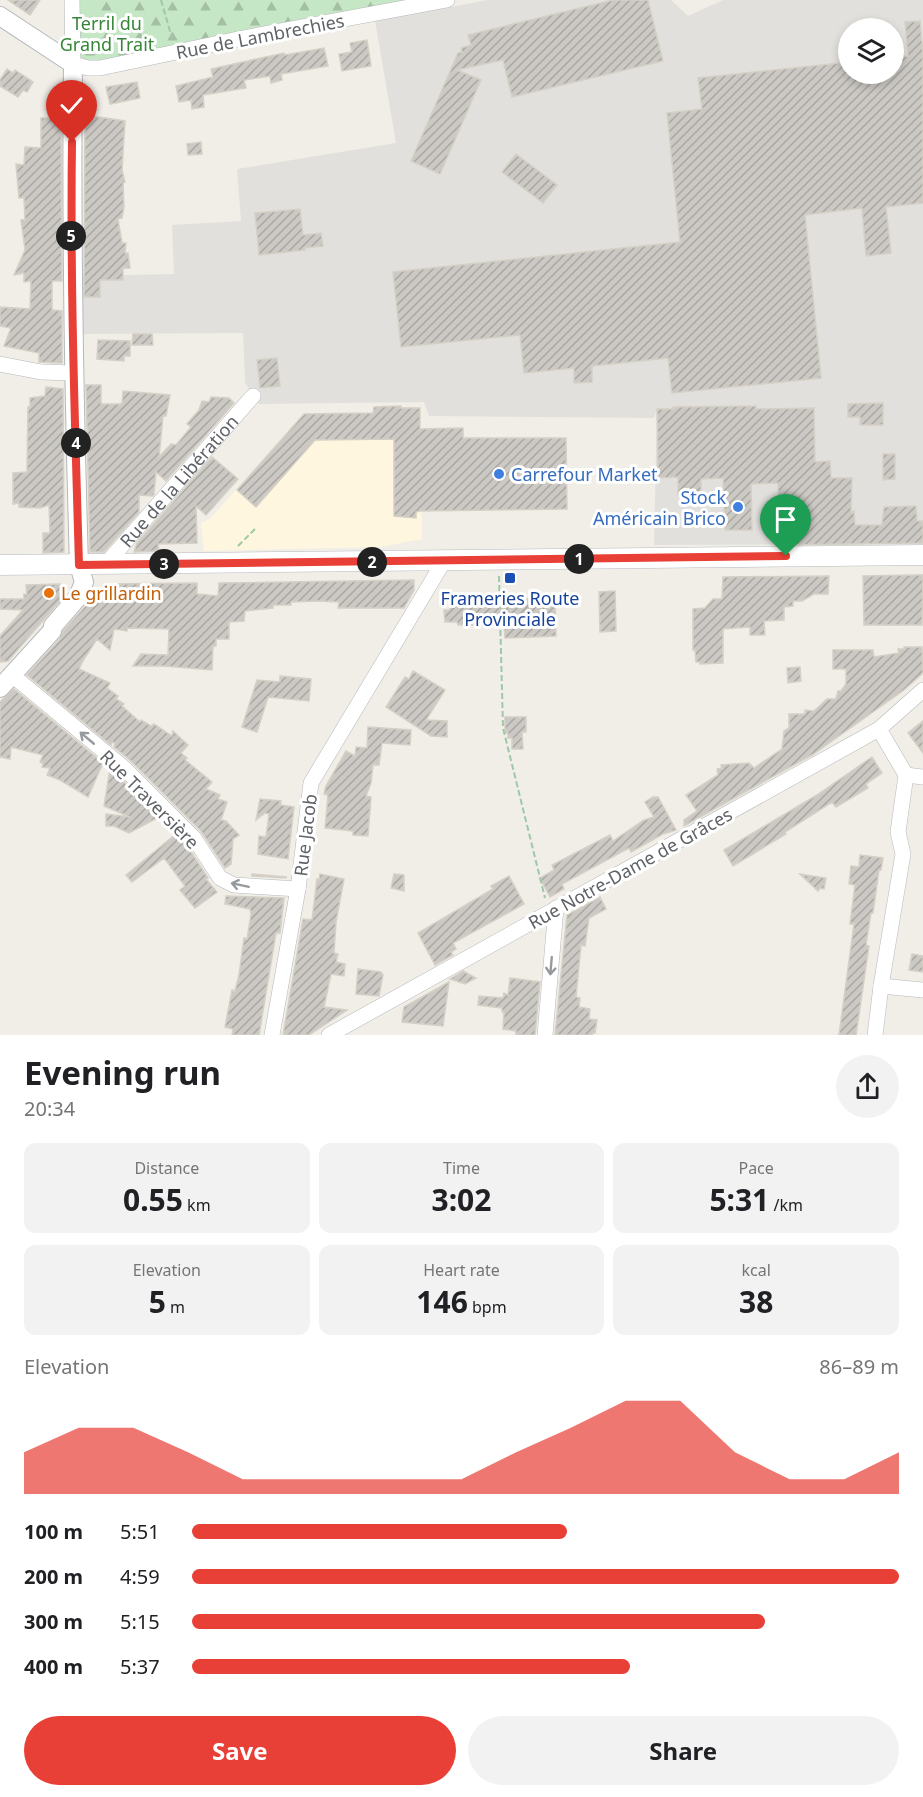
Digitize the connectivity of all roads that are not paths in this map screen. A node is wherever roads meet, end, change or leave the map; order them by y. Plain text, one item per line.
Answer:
1 (72, 0) edge
2 (447, 0) edge
3 (0, 16) edge
4 (73, 64) junction
5 (0, 364) edge
6 (73, 373) junction
7 (253, 396) dead end
8 (923, 555) edge
9 (444, 561) junction
10 (0, 565) edge
11 (79, 565) junction
12 (105, 565) junction
13 (6, 681) edge
14 (923, 690) edge
15 (879, 729) junction
16 (906, 775) junction
17 (923, 777) edge
18 (298, 889) junction
19 (552, 910) junction
20 (881, 986) junction
21 (923, 990) edge
22 (273, 1035) edge
23 (329, 1035) edge
24 (545, 1035) edge
25 (875, 1035) edge

1 - 4 street
2 - 4 street, Rue de Lambrechies
3 - 4 street
4 - 6 street
5 - 6 street
6 - 11 street
7 - 12 street, Rue de la Libération
8 - 9 main road
9 - 12 main road
9 - 18 street, Rue Jacob
10 - 11 main road
11 - 12 main road
11 - 13 street
18 -> 13 street, Rue Traversière
14 - 15 street, Rue Notre-Dame de Grâces
15 - 16 street
15 - 19 street, Rue Notre-Dame de Grâces
16 - 17 street
16 - 20 street
18 - 22 street, Rue Jacob
19 - 23 street, Rue Notre-Dame de Grâces
19 -> 24 street
20 - 21 street
20 - 25 street

